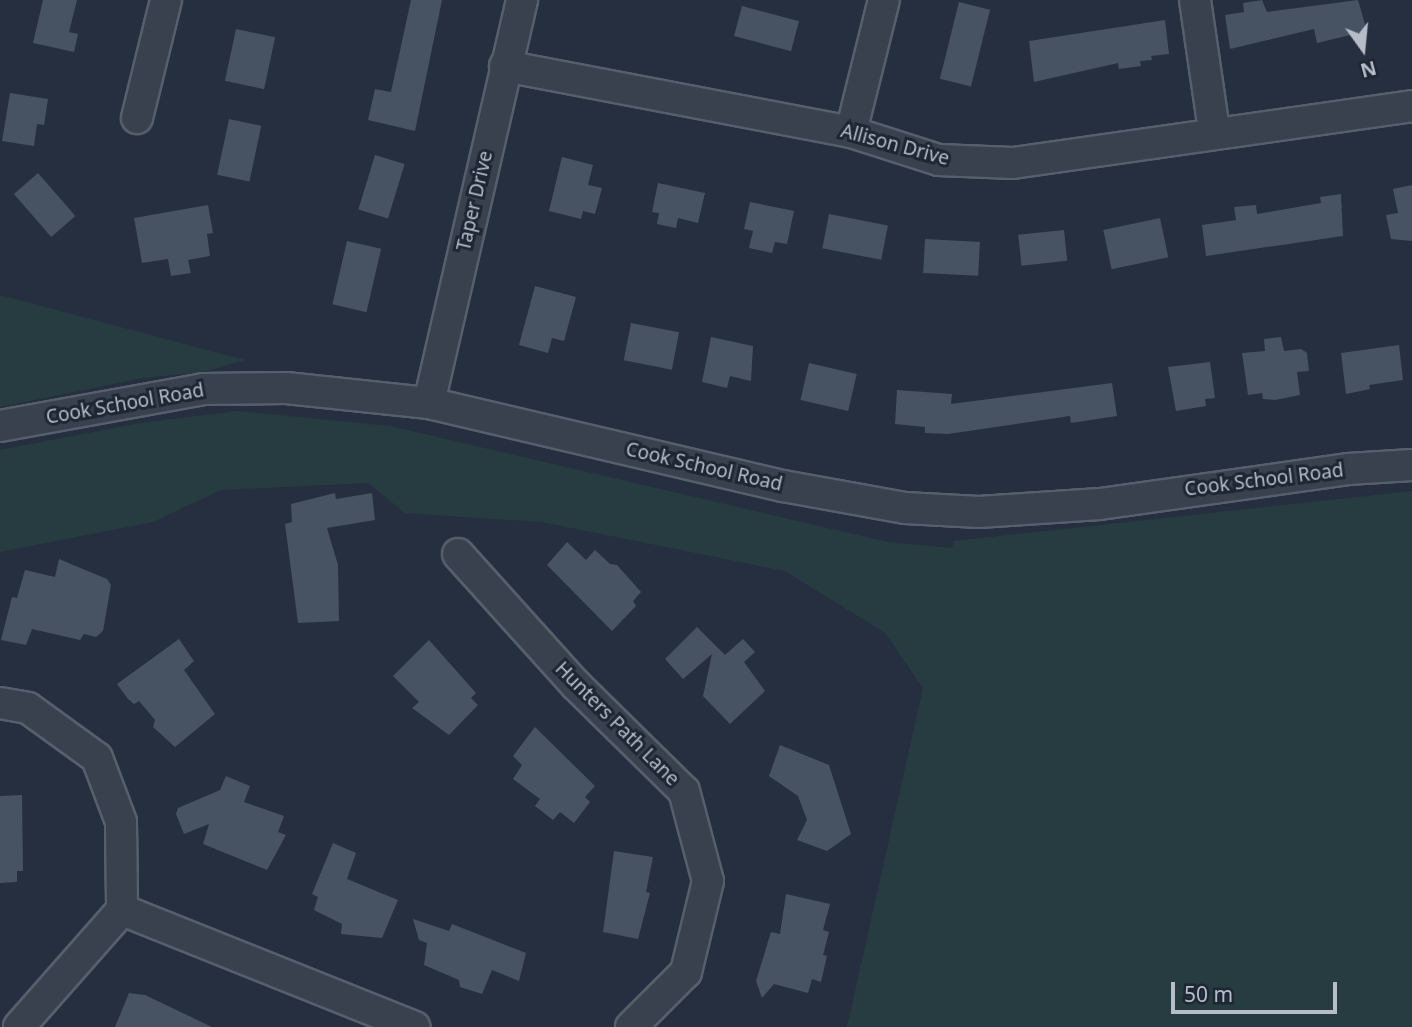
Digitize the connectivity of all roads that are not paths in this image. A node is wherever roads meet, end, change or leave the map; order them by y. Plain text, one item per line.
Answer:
1 (166, 0) edge
2 (522, 0) edge
3 (884, 0) edge
4 (1195, 0) edge
5 (505, 66) junction
6 (1412, 106) edge
7 (137, 118) dead end
8 (1214, 131) junction
9 (851, 132) junction
10 (429, 403) junction
11 (0, 426) edge
12 (1412, 465) edge
13 (458, 554) dead end
14 (0, 703) edge
15 (122, 910) junction
16 (19, 1027) edge
17 (415, 1027) edge
18 (631, 1027) edge

1 - 7 street
2 - 5 street, Taper Drive
3 - 9 street
4 - 8 street
5 - 9 street, Allison Drive
5 - 10 street, Taper Drive
6 - 8 street, Allison Drive
8 - 9 street, Allison Drive
10 - 11 street, Cook School Road
10 - 12 street, Cook School Road
13 - 18 street, Hunters Path Lane
14 - 15 street
15 - 16 street
15 - 17 street

